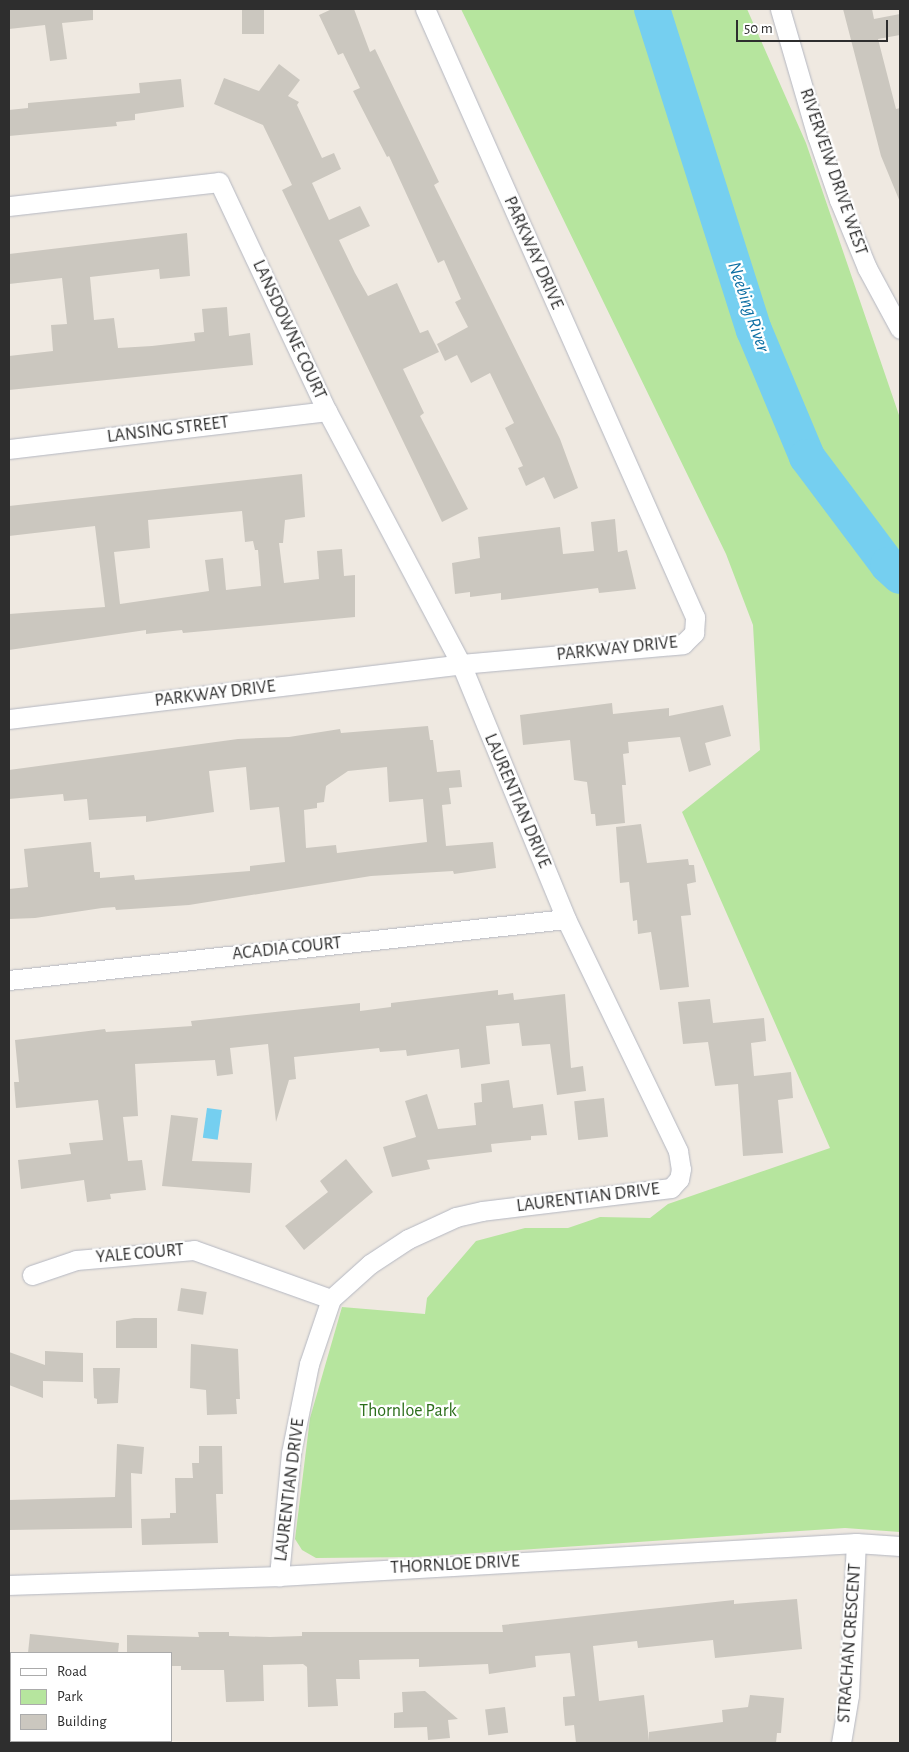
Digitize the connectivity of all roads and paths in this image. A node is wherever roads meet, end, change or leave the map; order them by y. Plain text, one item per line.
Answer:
1 (425, 9) edge
2 (780, 9) edge
3 (9, 206) edge
4 (900, 329) edge
5 (327, 411) junction
6 (9, 449) edge
7 (461, 664) junction
8 (9, 719) edge
9 (566, 919) junction
10 (9, 980) edge
11 (32, 1275) dead end
12 (331, 1299) junction
13 (856, 1543) junction
14 (900, 1546) edge
15 (279, 1576) junction
16 (9, 1585) edge
17 (841, 1743) edge

1 - 7 street, PARKWAY DRIVE
2 - 4 street, RIVERVEIW DRIVE WEST
3 - 5 street, LANSDOWNE COURT
5 - 6 street, LANSING STREET
5 - 7 street, LANSDOWNE COURT
7 - 8 street, PARKWAY DRIVE
7 - 9 street, LAURENTIAN DRIVE
9 - 10 street, ACADIA COURT
9 - 12 street, LAURENTIAN DRIVE
11 - 12 street, YALE COURT
12 - 15 street, LAURENTIAN DRIVE
13 - 14 street, THORNLOE DRIVE
13 - 15 street, THORNLOE DRIVE
13 - 17 street, STRACHAN CRESCENT
15 - 16 street, THORNLOE DRIVE

